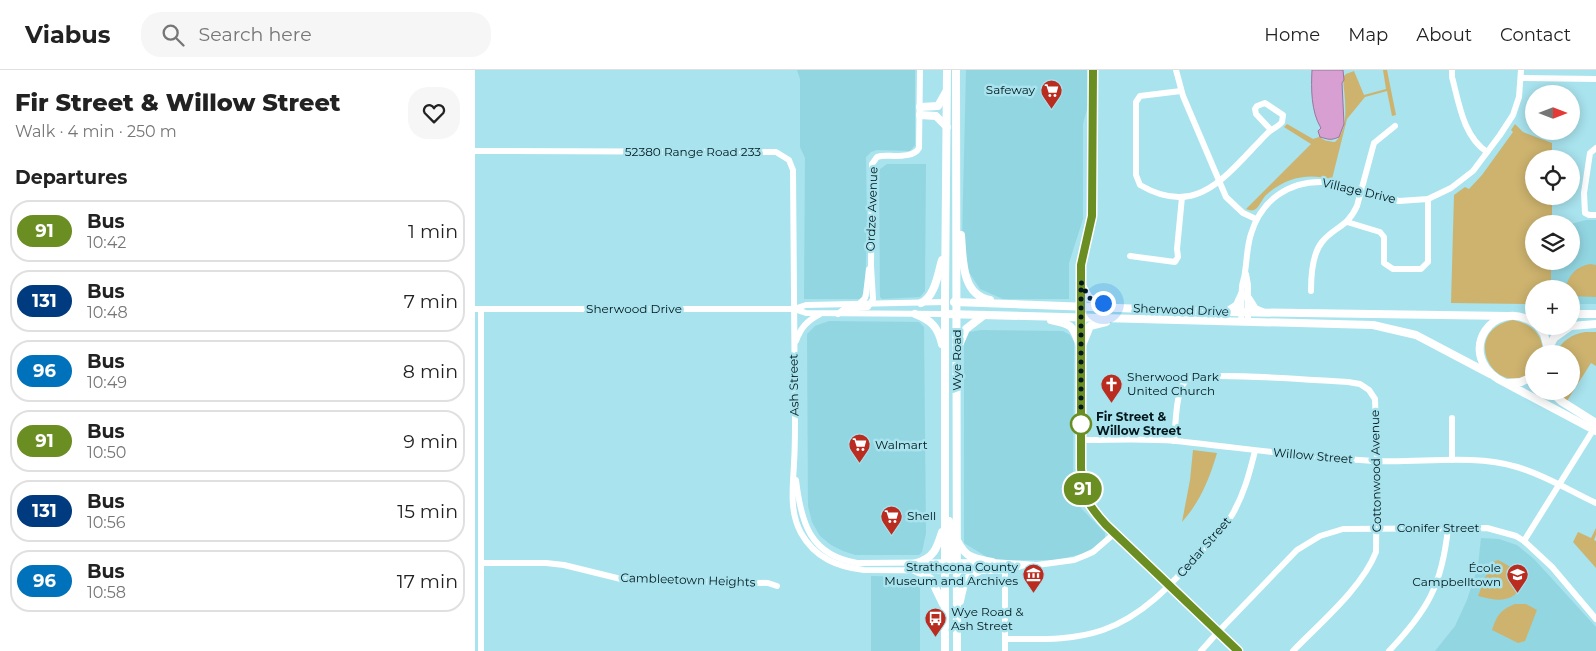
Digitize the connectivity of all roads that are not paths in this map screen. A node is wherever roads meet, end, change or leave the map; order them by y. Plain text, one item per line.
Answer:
1 (920, 70) edge
2 (947, 70) edge
3 (957, 70) edge
4 (1093, 70) edge
5 (1176, 70) edge
6 (1452, 70) edge
7 (1521, 70) edge
8 (1521, 78) junction
9 (1596, 79) edge
10 (947, 90) junction
11 (1181, 91) junction
12 (920, 111) junction
13 (1395, 126) dead end
14 (947, 127) junction
15 (1271, 130) junction
16 (1596, 148) edge
17 (475, 151) edge
18 (1487, 152) junction
19 (1217, 181) junction
20 (1361, 191) junction
21 (1182, 197) junction
22 (957, 198) junction
23 (1428, 199) junction
24 (1596, 216) edge
25 (1256, 219) junction
26 (1347, 222) junction
27 (945, 248) junction
28 (1130, 256) dead end
29 (871, 266) junction
30 (1081, 282) junction
31 (1311, 291) dead end
32 (1245, 296) junction
33 (945, 302) junction
34 (957, 302) junction
35 (921, 303) junction
36 (859, 304) junction
37 (871, 304) junction
38 (1032, 306) junction
39 (1081, 307) junction
40 (1137, 308) junction
41 (478, 309) edge
42 (794, 309) junction
43 (1225, 312) junction
44 (1245, 312) junction
45 (1264, 313) junction
46 (821, 314) junction
47 (838, 314) junction
48 (915, 314) junction
49 (945, 314) junction
50 (957, 314) junction
51 (1580, 314) edge
52 (1596, 314) edge
53 (985, 315) junction
54 (1038, 316) junction
55 (1509, 316) junction
56 (1519, 316) junction
57 (1525, 316) edge
58 (1081, 317) junction
59 (1123, 319) junction
60 (1525, 319) edge
61 (1245, 322) junction
62 (1596, 324) edge
63 (1580, 325) edge
64 (1558, 335) edge
65 (794, 344) junction
66 (1551, 345) edge
67 (1081, 348) junction
68 (957, 350) junction
69 (945, 355) junction
70 (1490, 374) junction
71 (1525, 380) edge
72 (1507, 383) junction
73 (1560, 400) edge
74 (1453, 418) dead end
75 (1595, 427) edge
76 (1081, 440) junction
77 (1174, 441) junction
78 (1255, 451) junction
79 (1452, 460) junction
80 (1377, 461) junction
81 (1558, 484) junction
82 (944, 486) junction
83 (1596, 503) edge
84 (944, 525) junction
85 (1377, 528) junction
86 (1448, 528) junction
87 (1115, 533) junction
88 (956, 539) junction
89 (1524, 541) junction
90 (992, 562) junction
91 (481, 563) junction
92 (1005, 563) junction
93 (1025, 565) junction
94 (914, 566) junction
95 (951, 566) junction
96 (979, 571) junction
97 (1005, 571) junction
98 (777, 586) dead end
99 (1169, 586) junction
100 (945, 609) junction
101 (957, 617) junction
102 (1596, 619) edge
103 (1218, 632) junction
104 (1005, 639) junction
105 (481, 651) edge
106 (945, 651) edge
107 (957, 651) edge
108 (1005, 651) edge
109 (1201, 651) edge
110 (1238, 651) edge
111 (1293, 651) edge
112 (1389, 651) edge

1 - 12 street, Ordze Avenue
2 - 10 main road, Wye Road
3 - 22 main road, Wye Road
4 - 30 street
5 - 11 street
6 - 18 street
7 - 8 street, Village Drive
8 - 9 street
8 - 18 street, Village Drive
10 - 12 main road
10 - 14 main road, Wye Road
11 - 19 street
11 - 21 street
12 - 14 main road
12 - 29 street, Ordze Avenue
13 - 20 street
14 - 27 main road, Wye Road
15 - 15 street
15 - 19 street
16 - 24 street
17 - 42 street, 52380 Range Road 233
18 - 23 street, Village Drive
19 - 21 street
19 - 25 street
20 - 23 street, Village Drive
20 - 25 street, Village Drive
20 - 26 street
21 - 28 street
22 - 34 main road, Wye Road
22 - 38 main road
23 - 26 street
25 - 32 street, Village Drive
26 - 31 street
27 - 33 main road, Wye Road
27 - 35 main road
29 - 36 street
29 - 37 street
30 - 39 street
30 - 40 main road
32 - 43 main road
32 - 44 street, Village Drive
32 - 45 main road
33 - 34 main road, Sherwood Drive
33 - 35 street, Sherwood Drive
33 - 49 main road, Wye Road
34 - 38 main road, Sherwood Drive
34 - 50 main road, Wye Road
35 - 37 street, Sherwood Drive
36 - 37 street, Sherwood Drive
36 - 42 street, Sherwood Drive
37 - 47 street
38 - 39 main road, Sherwood Drive
39 - 40 main road, Sherwood Drive
39 - 58 street
40 - 43 main road, Sherwood Drive
41 - 42 street, Sherwood Drive
41 - 91 street
42 - 46 street, Sherwood Drive
42 - 65 street, Ash Street
43 - 44 main road, Sherwood Drive
44 - 45 main road, Sherwood Drive
44 - 61 street, Village Drive
45 - 55 main road, Sherwood Drive
46 - 47 street, Sherwood Drive
46 - 65 street
47 - 48 street, Sherwood Drive
48 - 49 street, Sherwood Drive
48 - 69 main road
49 - 50 main road, Sherwood Drive
49 - 69 main road, Wye Road
50 - 53 main road, Sherwood Drive
50 - 68 main road, Wye Road
51 - 52 main road
53 - 54 main road, Sherwood Drive
53 - 68 main road
54 - 58 main road, Sherwood Drive
54 - 67 main road
55 - 56 main road, Sherwood Drive
55 - 70 main road
56 - 57 main road, Sherwood Drive
56 - 60 main road
58 - 59 main road, Sherwood Drive
58 - 67 street
59 - 61 main road, Sherwood Drive
59 - 67 main road
61 - 70 main road, Sherwood Drive
62 - 63 main road
64 - 66 main road
65 - 94 street, Ash Street
67 - 76 street
68 - 88 main road, Wye Road
69 - 82 main road, Wye Road
70 - 72 main road, Sherwood Drive
71 - 72 main road
72 - 75 main road
73 - 75 main road
74 - 79 street
75 - 81 street
76 - 77 street, Willow Street
76 - 87 street
77 - 78 street, Willow Street
77 - 80 street, Cottonwood Avenue
78 - 80 street, Willow Street
78 - 99 street, Cedar Street
79 - 80 street, Willow Street
79 - 81 street, Willow Street
80 - 85 street, Cottonwood Avenue
81 - 83 street, Willow Street
81 - 89 street
82 - 84 main road, Wye Road
82 - 95 main road
84 - 94 main road
84 - 95 main road, Wye Road
85 - 86 street, Conifer Street
85 - 103 street, Conifer Street
85 - 111 street, Cottonwood Avenue
86 - 89 street, Conifer Street
86 - 112 street
87 - 93 street, Ash Street
87 - 99 street
88 - 90 main road
88 - 95 main road, Wye Road
89 - 102 street, Conifer Street
90 - 92 street, Ash Street
90 - 95 street, Ash Street
91 - 98 street, Cambleetown Heights
91 - 105 street
92 - 93 street, Ash Street
92 - 97 street
93 - 97 street, Ash Street
94 - 95 street, Ash Street
94 - 100 main road
95 - 96 street, Ash Street
95 - 100 main road, Wye Road
95 - 101 main road, Wye Road
96 - 97 street, Ash Street
96 - 101 main road
97 - 104 street
99 - 103 street
99 - 104 street, Cedar Street
100 - 106 main road, Wye Road
101 - 107 main road, Wye Road
103 - 109 street, Conifer Street
103 - 110 street
104 - 108 street

